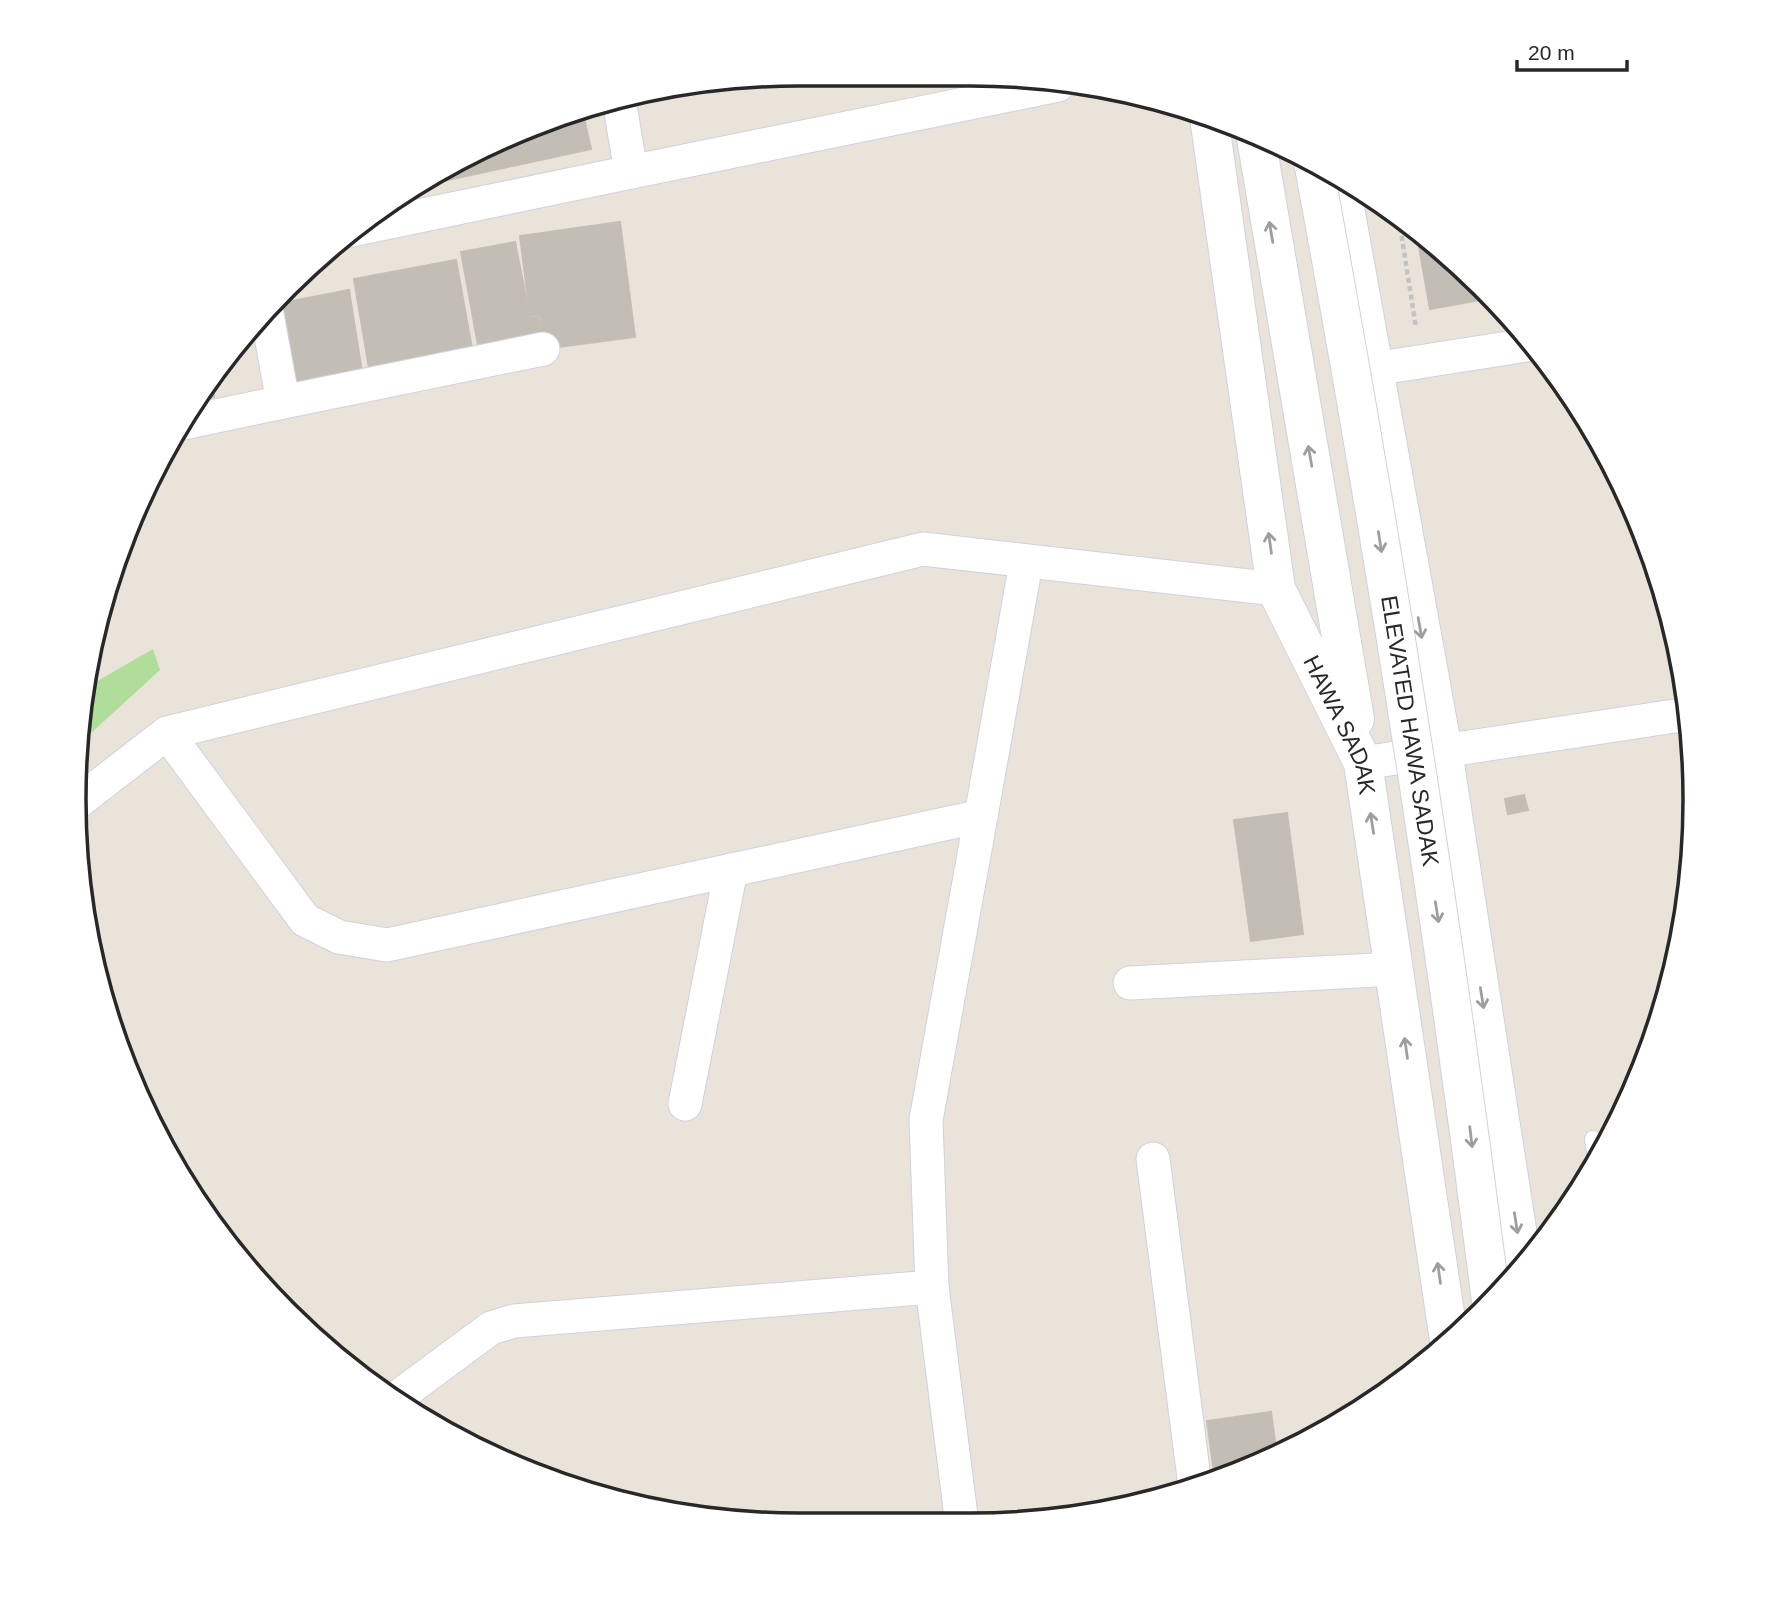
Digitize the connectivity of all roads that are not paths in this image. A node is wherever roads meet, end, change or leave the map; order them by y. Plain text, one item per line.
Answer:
1 (1037, 89) edge
2 (621, 108) edge
3 (1211, 128) edge
4 (1257, 147) edge
5 (631, 172) junction
6 (1316, 175) edge
7 (1342, 191) edge
8 (377, 225) edge
9 (269, 323) edge
10 (1520, 346) edge
11 (543, 349) dead end
12 (1374, 369) junction
13 (283, 402) junction
14 (195, 420) edge
15 (1027, 563) junction
16 (1276, 589) junction
17 (1678, 716) edge
18 (167, 733) junction
19 (1443, 751) junction
20 (1363, 763) junction
21 (86, 796) edge
22 (981, 816) junction
23 (731, 870) junction
24 (1395, 969) junction
25 (1130, 983) dead end
26 (685, 1104) dead end
27 (1593, 1139) dead end
28 (1594, 1145) edge
29 (1153, 1159) dead end
30 (1521, 1252) edge
31 (932, 1287) junction
32 (1490, 1287) edge
33 (1447, 1329) edge
34 (403, 1393) edge
35 (1194, 1477) edge
36 (961, 1513) edge

1 - 5 street
2 - 5 street
16 -> 3 main road, HAWA SADAK
20 -> 4 main road
5 - 8 street
6 -> 32 main road, ELEVATED HAWA SADAK, bridge
7 - 12 main road
9 - 13 street
10 - 12 street
11 - 13 street
12 -> 19 main road
13 - 14 street
15 - 16 street
15 - 18 street
15 - 22 street
16 - 20 main road, HAWA SADAK
17 - 19 street
18 - 21 street
18 - 23 street
19 - 20 street
19 -> 30 main road
24 -> 20 main road, HAWA SADAK
22 - 23 street
22 - 31 street
23 - 26 street
24 - 25 street
33 -> 24 main road, HAWA SADAK
27 - 28 lane
29 - 35 street
31 - 34 street
31 - 36 street

